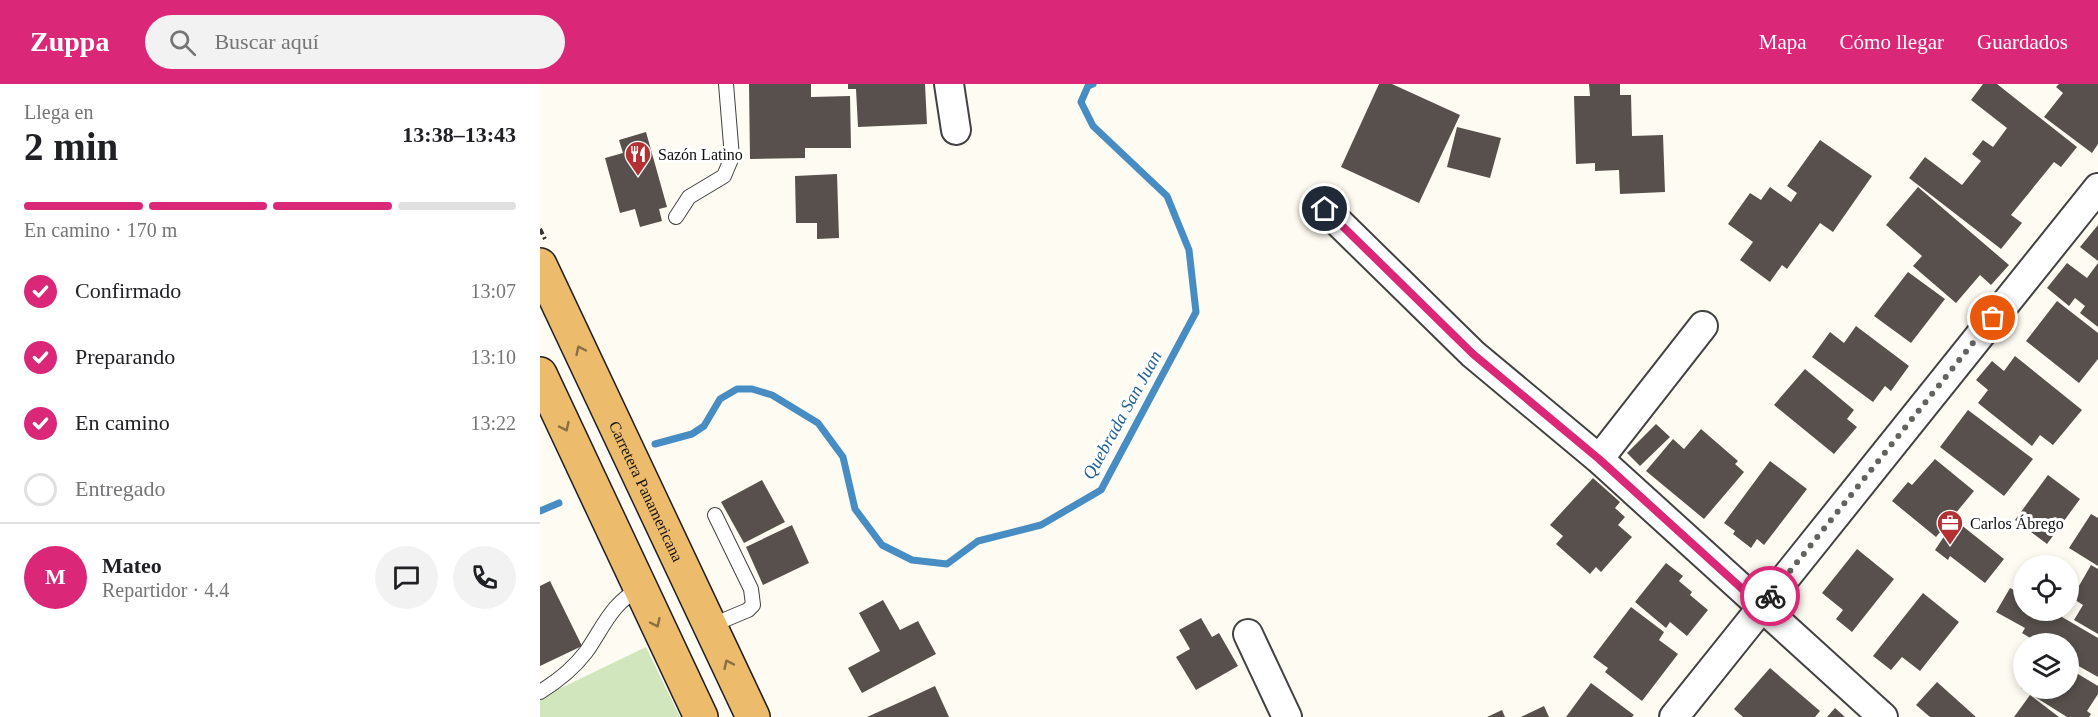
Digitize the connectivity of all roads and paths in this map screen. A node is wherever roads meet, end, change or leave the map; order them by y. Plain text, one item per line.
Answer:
1 (726, 84) edge
2 (949, 84) edge
3 (956, 130) dead end
4 (2098, 188) edge
5 (1325, 209) dead end
6 (676, 217) dead end
7 (540, 266) edge
8 (1703, 326) dead end
9 (540, 374) edge
10 (1599, 459) junction
11 (715, 514) dead end
12 (640, 589) junction
13 (1761, 606) junction
14 (710, 626) junction
15 (1248, 634) dead end
16 (540, 692) edge
17 (701, 717) edge
18 (753, 717) edge
19 (1287, 717) edge
20 (1674, 717) edge
21 (1883, 717) edge

1 - 6 lane
2 - 3 street
4 - 13 street
5 - 10 street
14 -> 7 highway, Carretera Panamericana
8 - 10 street
9 -> 12 highway
10 - 13 street
11 - 14 lane
12 - 16 lane
12 -> 17 highway
13 - 20 street
13 - 21 street
18 -> 14 highway, Carretera Panamericana
15 - 19 street

